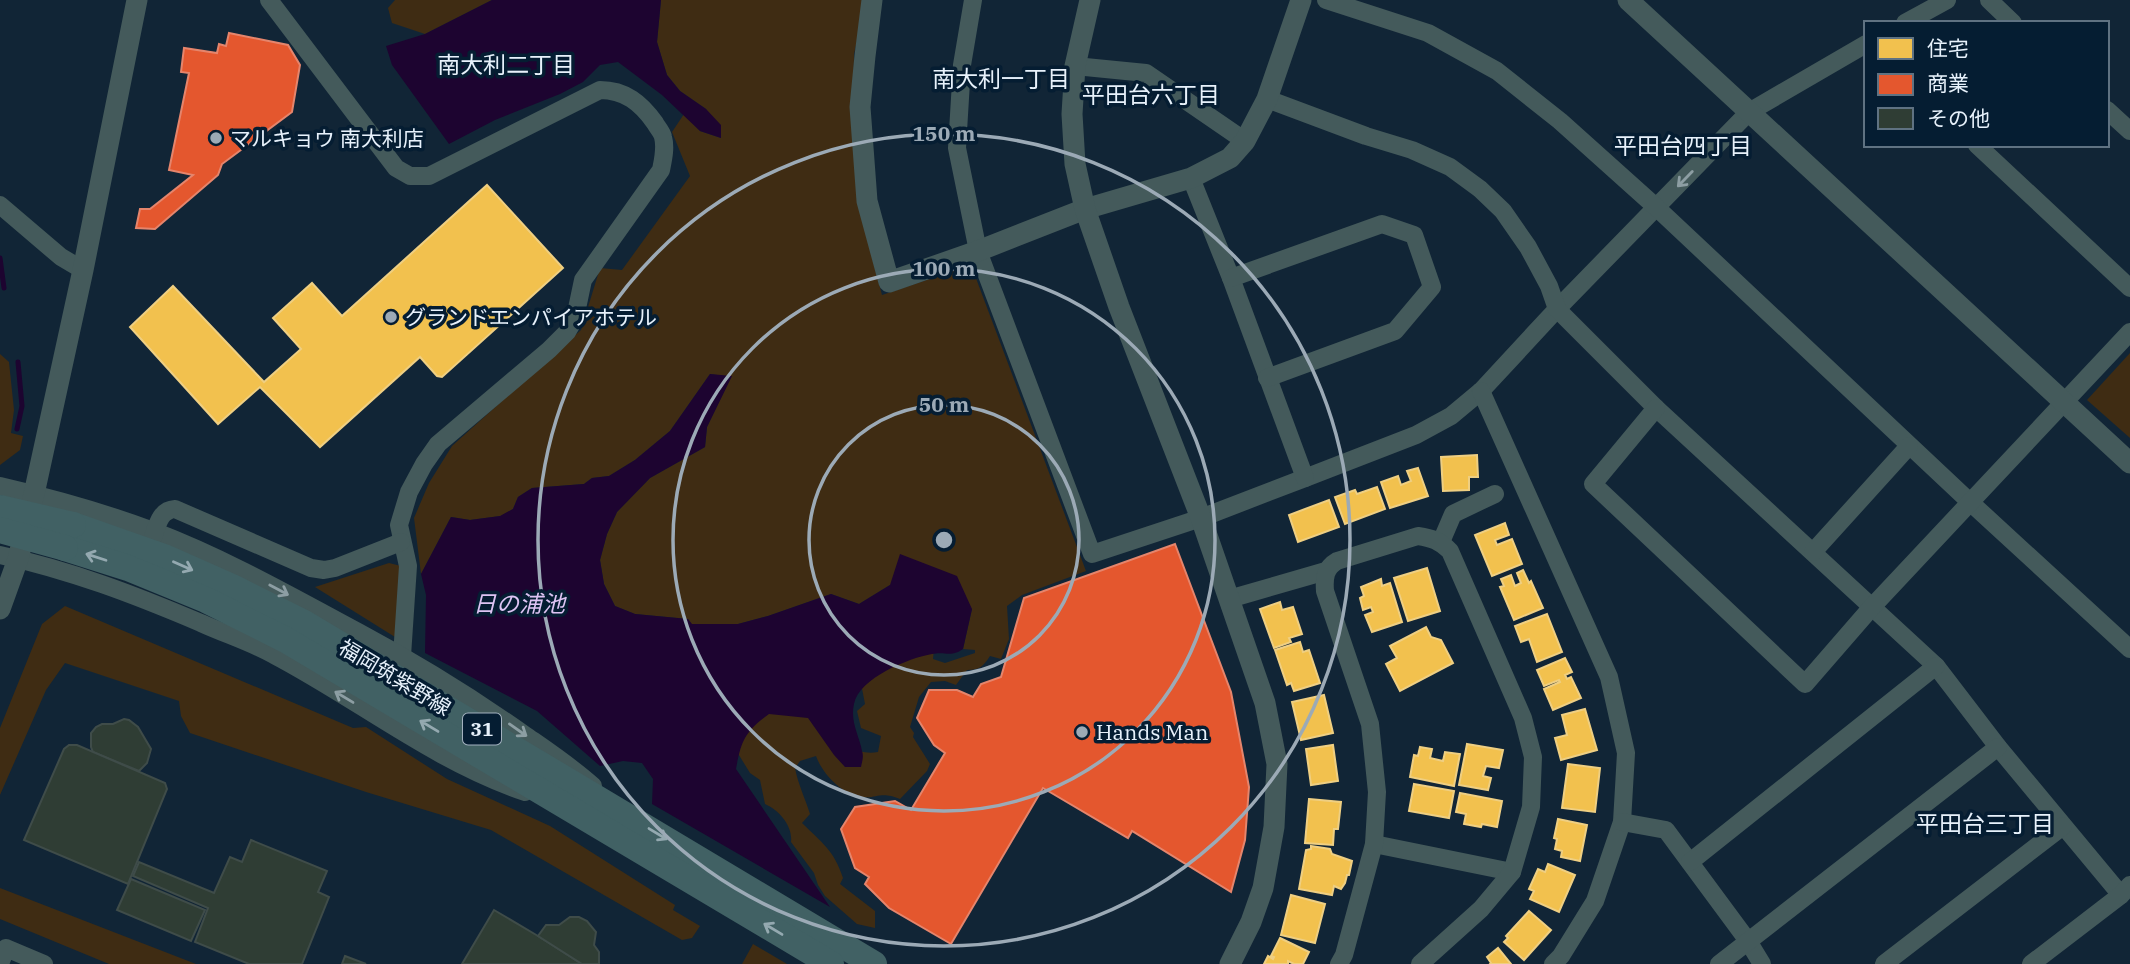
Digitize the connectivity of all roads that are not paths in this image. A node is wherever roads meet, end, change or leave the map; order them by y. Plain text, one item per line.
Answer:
1 (137, 0) edge
2 (269, 0) edge
3 (872, 0) edge
4 (974, 0) edge
5 (1090, 0) edge
6 (1301, 0) edge
7 (1325, 0) edge
8 (1947, 0) edge
9 (1989, 0) edge
10 (1637, 3) edge
11 (1909, 21) edge
12 (2011, 21) edge
13 (1864, 45) edge
14 (1075, 65) junction
15 (1267, 99) junction
16 (1749, 112) junction
17 (2109, 112) edge
18 (2130, 131) edge
19 (1245, 141) junction
20 (1979, 147) edge
21 (1191, 178) junction
22 (0, 205) edge
23 (1657, 208) junction
24 (1085, 209) junction
25 (978, 251) junction
26 (83, 270) junction
27 (1231, 278) junction
28 (2130, 288) edge
29 (1557, 309) junction
30 (2130, 332) edge
31 (1267, 379) junction
32 (1481, 391) junction
33 (2065, 402) junction
34 (1656, 408) junction
35 (1909, 446) junction
36 (2130, 463) edge
37 (1305, 478) junction
38 (0, 486) edge
39 (34, 494) junction
40 (1495, 494) dead end
41 (1970, 503) junction
42 (0, 508) edge
43 (1201, 518) junction
44 (0, 530) edge
45 (69, 536) junction
46 (153, 536) junction
47 (401, 542) junction
48 (1441, 542) junction
49 (1813, 552) junction
50 (9, 557) edge
51 (1326, 571) junction
52 (1229, 598) junction
53 (1871, 608) junction
54 (0, 609) edge
55 (2130, 649) edge
56 (402, 656) junction
57 (1936, 666) junction
58 (1998, 747) junction
59 (558, 803) junction
60 (624, 814) junction
61 (1622, 822) junction
62 (2063, 826) junction
63 (1374, 844) junction
64 (1690, 862) junction
65 (1512, 872) junction
66 (2126, 890) edge
67 (1748, 941) junction
68 (0, 964) edge
69 (44, 964) edge
70 (831, 964) edge
71 (874, 964) edge
72 (1230, 964) edge
73 (1339, 964) edge
74 (1420, 964) edge
75 (1553, 964) edge
76 (1720, 964) edge
77 (1762, 964) edge
78 (1884, 964) edge
79 (2031, 964) edge

1 - 26 street
2 - 47 street
3 - 25 street
4 - 25 street
5 - 14 street
6 - 15 street
7 - 23 street
8 - 11 street
9 - 12 street
10 - 16 street
13 - 16 street
14 - 19 street
14 - 24 street
15 - 19 street
15 - 29 street
16 -> 23 street
16 - 33 street
17 - 18 street
19 - 21 street
20 - 28 street
21 - 24 street
21 - 27 street
22 - 26 street
23 - 29 street
23 - 35 street
24 - 25 street
24 - 43 street
25 - 43 street
26 - 39 street
27 - 31 street
27 - 31 street
29 - 32 street
29 - 34 street
30 - 33 street
31 - 37 street
32 - 37 street
32 - 61 street
33 - 36 street
33 - 41 street
34 - 49 street
34 - 53 street
35 - 41 street
35 - 49 street
37 - 43 street
38 - 39 street
39 - 46 street
39 - 50 street
40 - 48 street
41 - 53 street
41 - 55 street
42 - 45 main road, 福岡筑紫野線 / 31, bridge
43 - 52 street
44 - 45 main road, 福岡筑紫野線 / 31, bridge
59 -> 45 main road, 福岡筑紫野線 / 31
45 -> 60 main road, 福岡筑紫野線 / 31
46 - 47 street
46 -> 56 street
47 - 56 street
48 - 51 street
48 - 65 street
49 - 53 street
50 - 54 street
59 -> 50 street
51 - 52 street
51 - 63 street
52 - 72 street
53 - 57 street
56 -> 60 street
57 - 58 street
57 - 64 street
58 - 62 street
58 - 67 street
70 -> 59 main road, 福岡筑紫野線 / 31
60 -> 71 main road, 福岡筑紫野線 / 31
61 - 64 street
61 - 75 street
62 - 66 street
62 - 78 street
63 - 65 street
63 - 73 street
64 - 67 street
65 - 74 street
66 - 79 street
67 - 76 street
67 - 77 street
68 - 69 street

